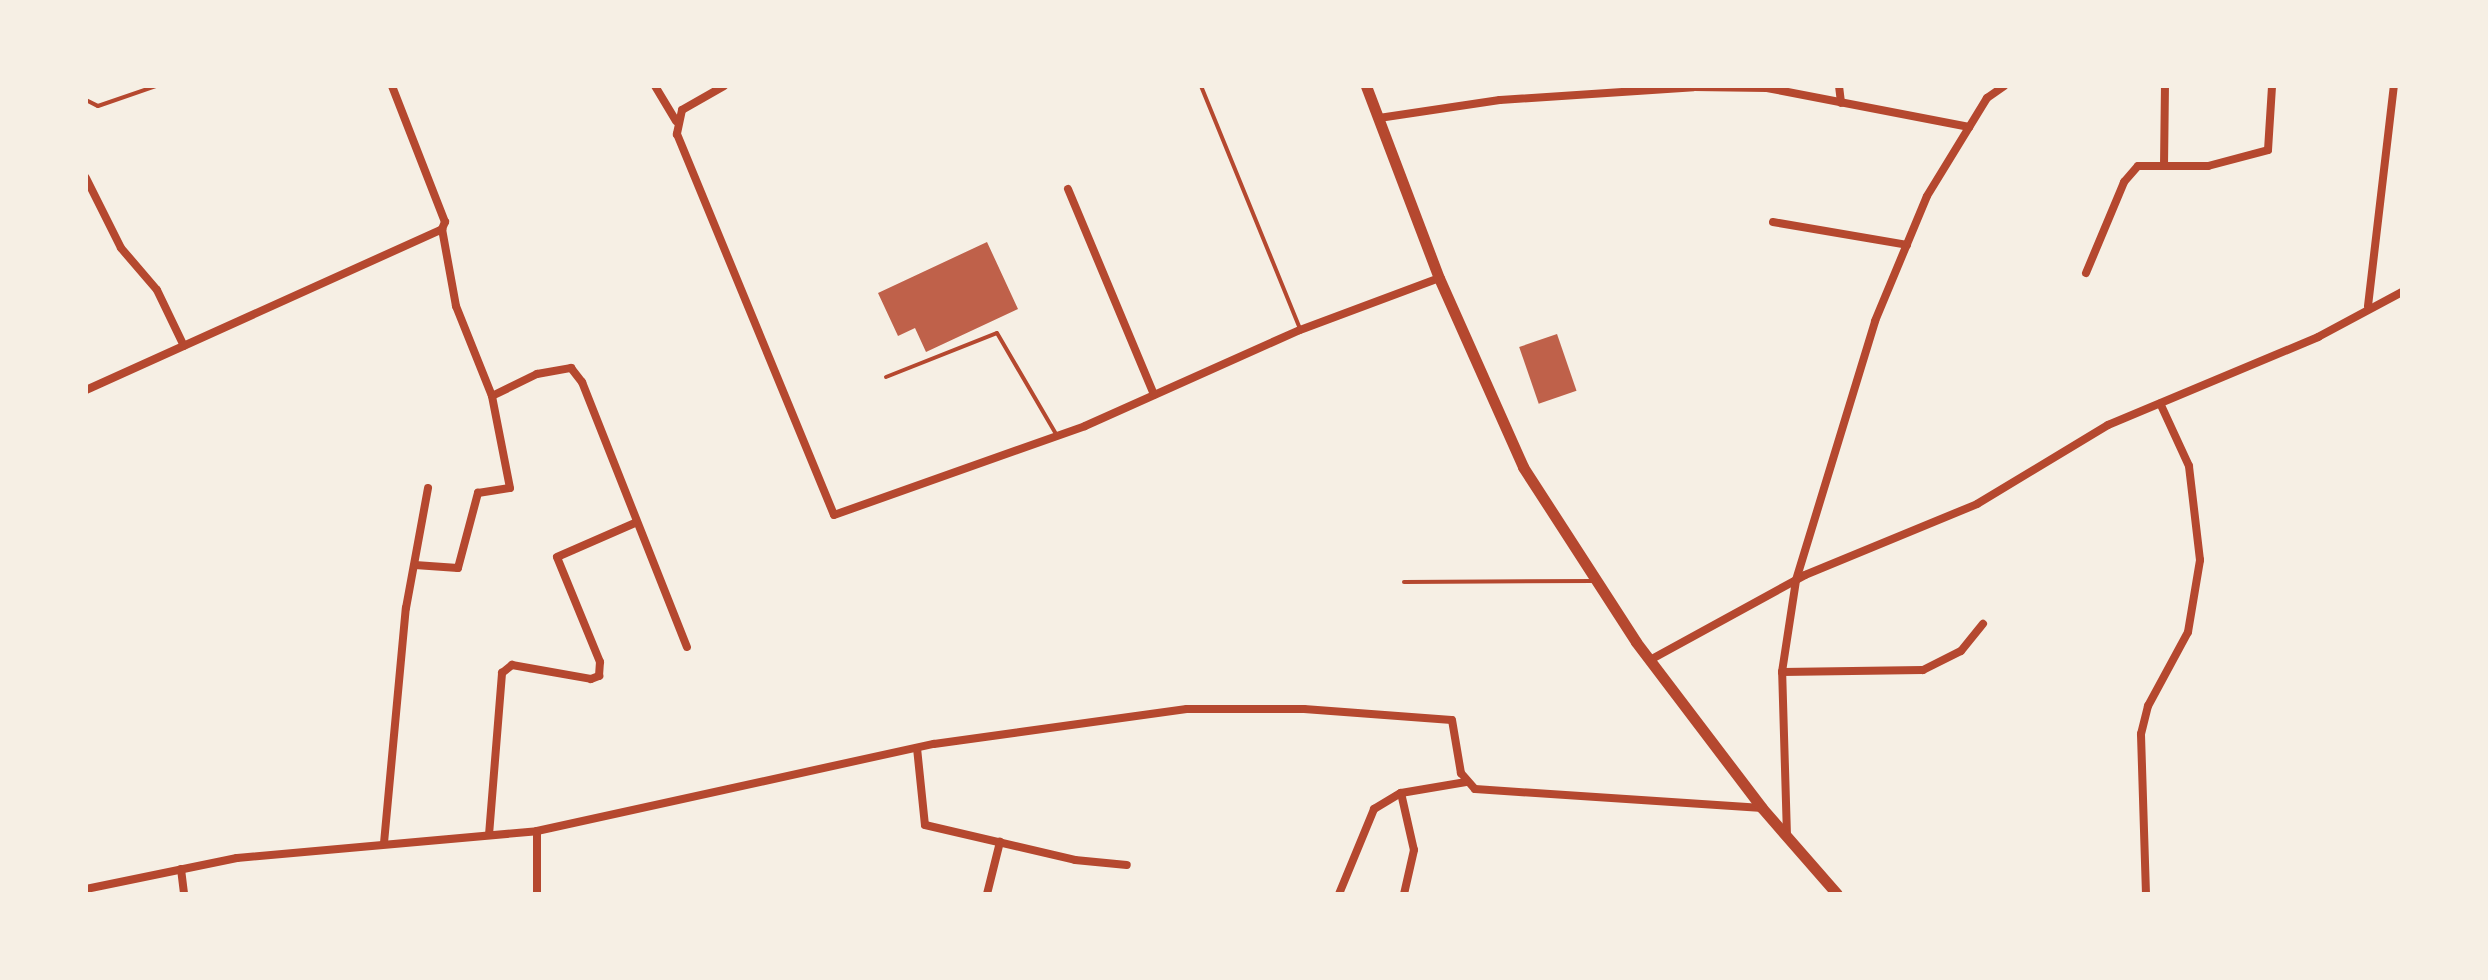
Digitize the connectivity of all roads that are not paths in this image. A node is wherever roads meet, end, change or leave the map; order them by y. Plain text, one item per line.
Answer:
1 (156, 86) edge
2 (392, 86) edge
3 (655, 86) edge
4 (724, 86) edge
5 (1201, 86) edge
6 (1366, 86) edge
7 (1839, 86) edge
8 (1989, 86) edge
9 (2004, 86) edge
10 (2165, 86) edge
11 (2272, 86) edge
12 (2394, 86) edge
13 (1987, 98) junction
14 (86, 100) edge
15 (1841, 103) junction
16 (1379, 118) junction
17 (676, 121) junction
18 (1969, 127) junction
19 (2164, 166) junction
20 (86, 178) edge
21 (1068, 189) dead end
22 (1773, 222) dead end
23 (442, 229) junction
24 (1907, 245) junction
25 (2086, 273) dead end
26 (1439, 278) junction
27 (2402, 292) edge
28 (2368, 306) junction
29 (1300, 330) junction
30 (184, 346) junction
31 (886, 377) dead end
32 (86, 390) edge
33 (1154, 395) junction
34 (492, 396) junction
35 (2160, 403) junction
36 (1058, 436) junction
37 (428, 488) dead end
38 (635, 523) junction
39 (415, 565) junction
40 (1796, 580) junction
41 (1597, 581) junction
42 (1404, 582) dead end
43 (1983, 624) dead end
44 (687, 647) dead end
45 (1650, 660) junction
46 (1782, 672) junction
47 (917, 748) junction
48 (1466, 782) junction
49 (1401, 793) junction
50 (1762, 808) junction
51 (537, 831) junction
52 (489, 835) junction
53 (1787, 836) junction
54 (1000, 842) junction
55 (384, 843) junction
56 (1127, 865) dead end
57 (181, 869) junction
58 (86, 889) edge
59 (1830, 892) edge
60 (184, 894) edge
61 (537, 894) edge
62 (987, 894) edge
63 (1339, 894) edge
64 (1404, 894) edge
65 (2146, 894) edge

1 - 14 lane
2 - 23 street
3 - 17 street
4 - 17 street
5 - 29 lane
6 - 16 main road
7 - 15 street
8 - 13 street
9 - 13 street
10 - 19 street
11 - 19 street
12 - 28 street
13 - 18 street
15 - 16 street
15 - 18 street
16 - 26 main road
17 - 36 street
18 - 24 street
19 - 25 street
20 - 30 street
21 - 33 street
22 - 24 street
23 - 30 street
23 - 34 street
24 - 40 street
26 - 29 street
26 - 41 main road
27 - 28 street
28 - 35 street
29 - 33 street
30 - 32 street
31 - 36 lane
33 - 36 street
34 - 38 street
34 - 39 street
35 - 40 street
35 - 65 street
37 - 39 street
38 - 44 street
38 - 52 street
39 - 55 street
40 - 45 street
40 - 46 street
41 - 42 lane
41 - 45 main road
43 - 46 street
45 - 50 main road
46 - 53 street
47 - 48 street
47 - 51 street
47 - 54 street
48 - 49 street
48 - 50 street
49 - 63 street
49 - 64 street
50 - 53 main road
51 - 52 street
51 - 61 street
52 - 55 street
53 - 59 main road
54 - 56 street
54 - 62 street
55 - 57 street
57 - 58 street
57 - 60 street

